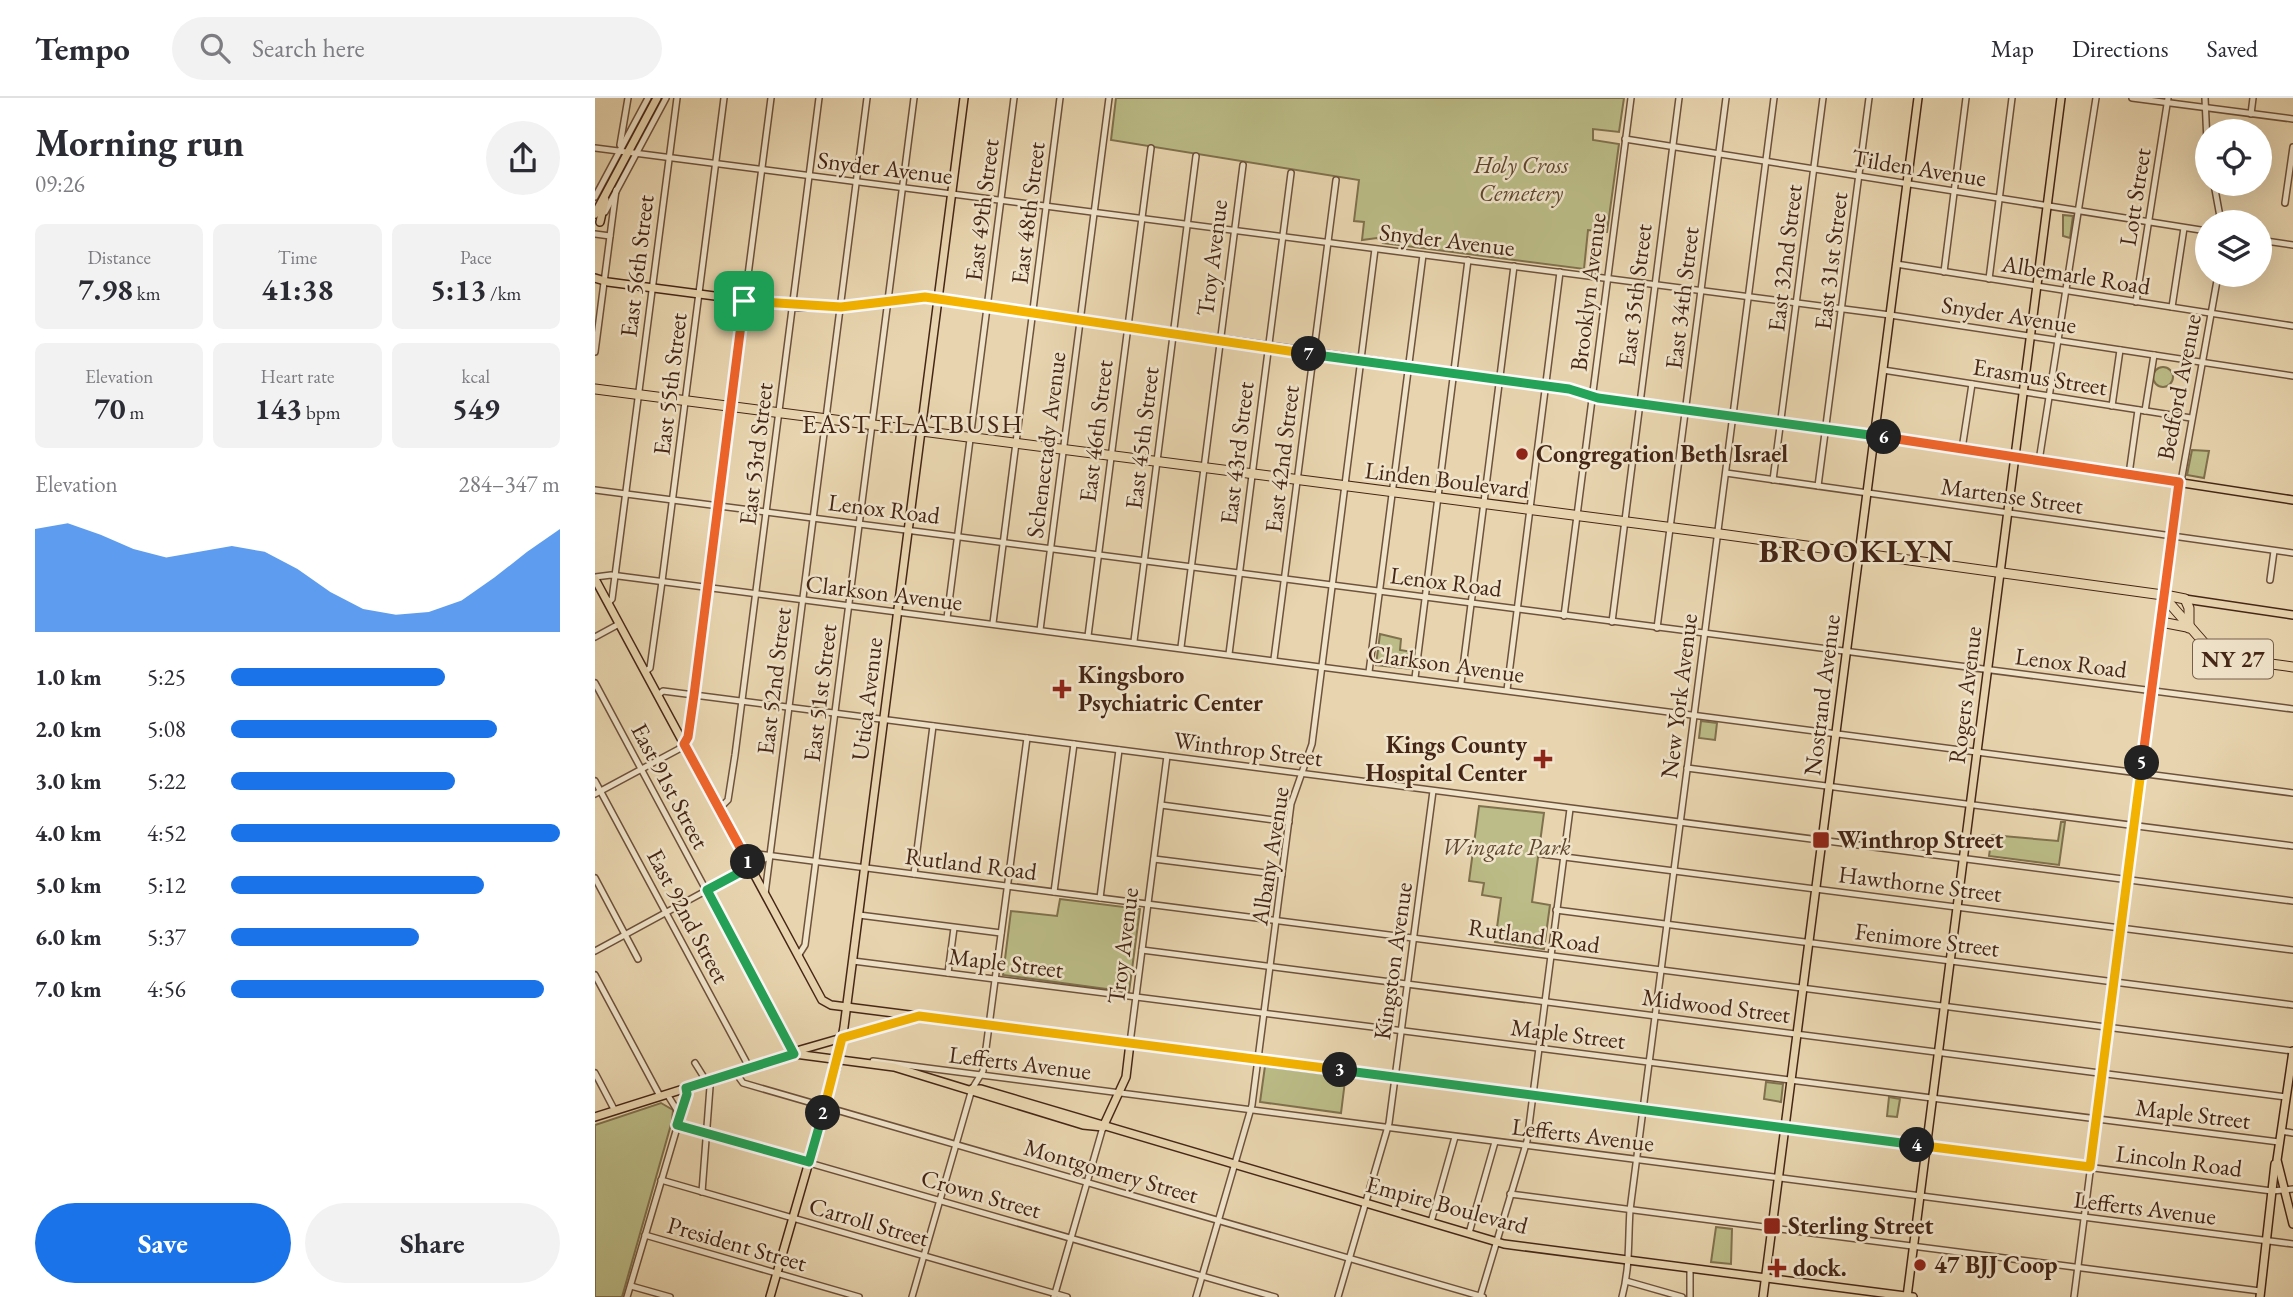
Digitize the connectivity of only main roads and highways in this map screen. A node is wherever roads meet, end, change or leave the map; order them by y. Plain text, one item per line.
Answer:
1 (657, 98) edge
2 (964, 98) edge
3 (1918, 98) edge
4 (2061, 98) edge
5 (612, 189) junction
6 (596, 210) edge
7 (600, 222) road end
8 (595, 278) edge
9 (938, 299) junction
10 (595, 389) edge
11 (921, 431) junction
12 (1874, 436) junction
13 (2015, 457) junction
14 (2293, 500) edge
15 (1859, 554) junction
16 (2000, 574) junction
17 (595, 578) edge
18 (2164, 597) junction
19 (2185, 599) junction
20 (2293, 615) edge
21 (2161, 622) road end
22 (2189, 628) junction
23 (2293, 667) edge
24 (847, 1007) junction
25 (919, 1016) junction
26 (842, 1038) junction
27 (2293, 1051) edge
28 (794, 1054) junction
29 (838, 1058) junction
30 (595, 1117) edge
31 (1103, 1127) junction
32 (2277, 1160) junction
33 (2293, 1224) edge
34 (1766, 1278) junction
35 (2260, 1294) edge
36 (770, 1297) edge
37 (1763, 1297) edge
38 (1907, 1297) edge
39 (1913, 1297) edge

1 - 5 main road
2 - 9 main road, Utica Avenue
3 - 12 main road, Nostrand Avenue
4 - 13 main road, Rogers Avenue
5 - 6 main road
5 - 7 main road
8 - 9 main road
9 - 11 main road, Utica Avenue
9 - 12 main road
10 - 11 highway, Linden Boulevard
11 - 15 highway, Linden Boulevard
11 - 24 main road, Utica Avenue
12 - 13 main road
12 - 15 main road, Nostrand Avenue
13 - 14 main road
13 - 16 main road, Rogers Avenue
15 - 16 highway, Linden Boulevard
15 - 34 main road, Nostrand Avenue
16 - 18 highway, Linden Boulevard
16 - 38 main road, Rogers Avenue
17 - 24 main road
18 - 19 highway, Linden Boulevard
18 - 22 highway, NY 27
19 - 20 main road, Linden Boulevard
19 - 22 highway, NY 27
21 - 22 highway
22 - 23 highway, NY 27
24 - 25 main road
24 - 26 main road, Utica Avenue
25 - 26 main road
25 - 31 main road, Troy Avenue
26 - 28 main road
26 - 29 main road, Utica Avenue
27 - 32 main road
28 - 29 main road, Empire Boulevard
28 - 30 main road
29 - 31 main road, Empire Boulevard
29 - 36 main road, Utica Avenue
31 - 34 main road, Empire Boulevard
32 - 33 main road
32 - 35 main road
34 - 37 main road, Nostrand Avenue
34 - 38 main road, Empire Boulevard
38 - 39 main road, Empire Boulevard

